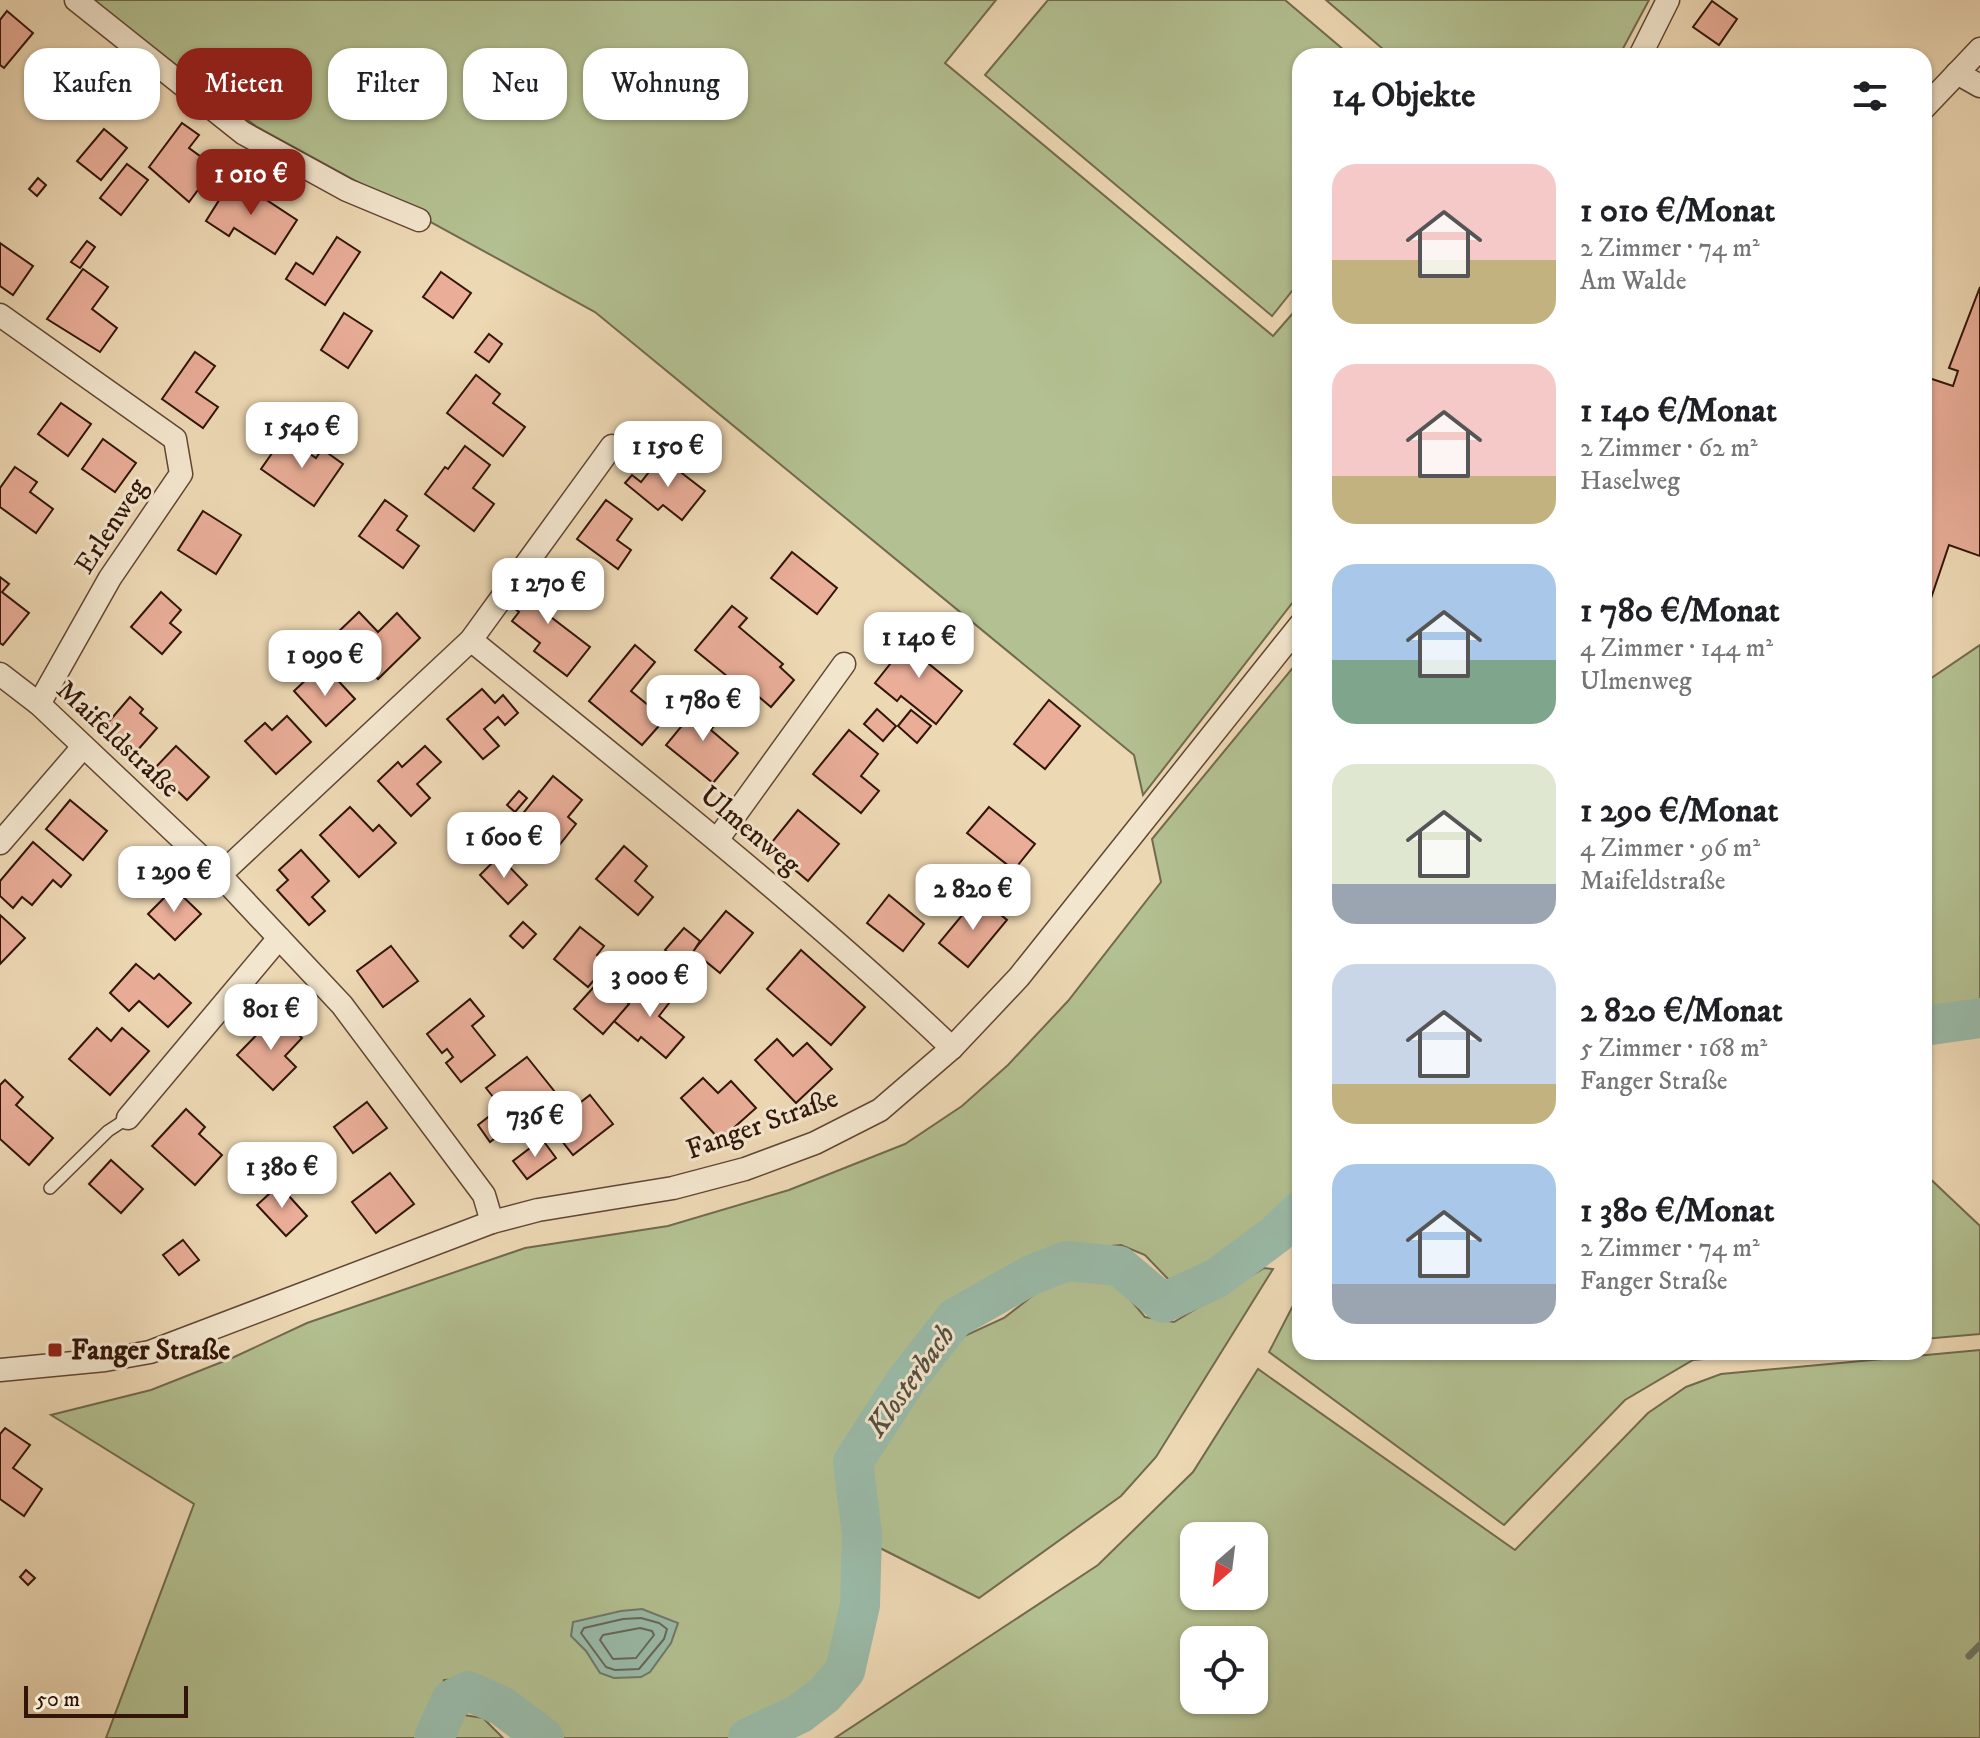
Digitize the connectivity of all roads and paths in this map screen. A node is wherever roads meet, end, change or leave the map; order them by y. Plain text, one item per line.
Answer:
1 (76, 0) edge
2 (1668, 0) edge
3 (1644, 48) edge
4 (1980, 49) edge
5 (1957, 73) junction
6 (1980, 86) edge
7 (1932, 100) edge
8 (419, 220) dead end
9 (0, 315) edge
10 (612, 446) dead end
11 (1292, 635) edge
12 (471, 640) junction
13 (844, 664) dead end
14 (0, 674) edge
15 (39, 704) junction
16 (83, 747) junction
17 (717, 840) junction
18 (0, 843) edge
19 (220, 875) junction
20 (279, 938) junction
21 (952, 1048) junction
22 (128, 1118) joint
23 (50, 1188) dead end
24 (492, 1222) junction
25 (0, 1370) edge

1 - 8 street
2 - 3 street
4 - 5 street
5 - 6 street
5 - 7 street
9 - 15 street, Erlenweg
10 - 12 street
11 - 21 street, Fanger Straße
12 - 17 street, Ulmenweg
12 - 19 street
13 - 17 street
14 - 15 street, Maifeldstraße
15 - 16 street, Maifeldstraße
16 - 18 street
16 - 19 street, Maifeldstraße
17 - 21 street, Ulmenweg
19 - 20 street, Maifeldstraße
20 - 22 street
20 - 24 street, Maifeldstraße
21 - 24 street, Fanger Straße
22 - 23 lane
24 - 25 street, Fanger Straße

